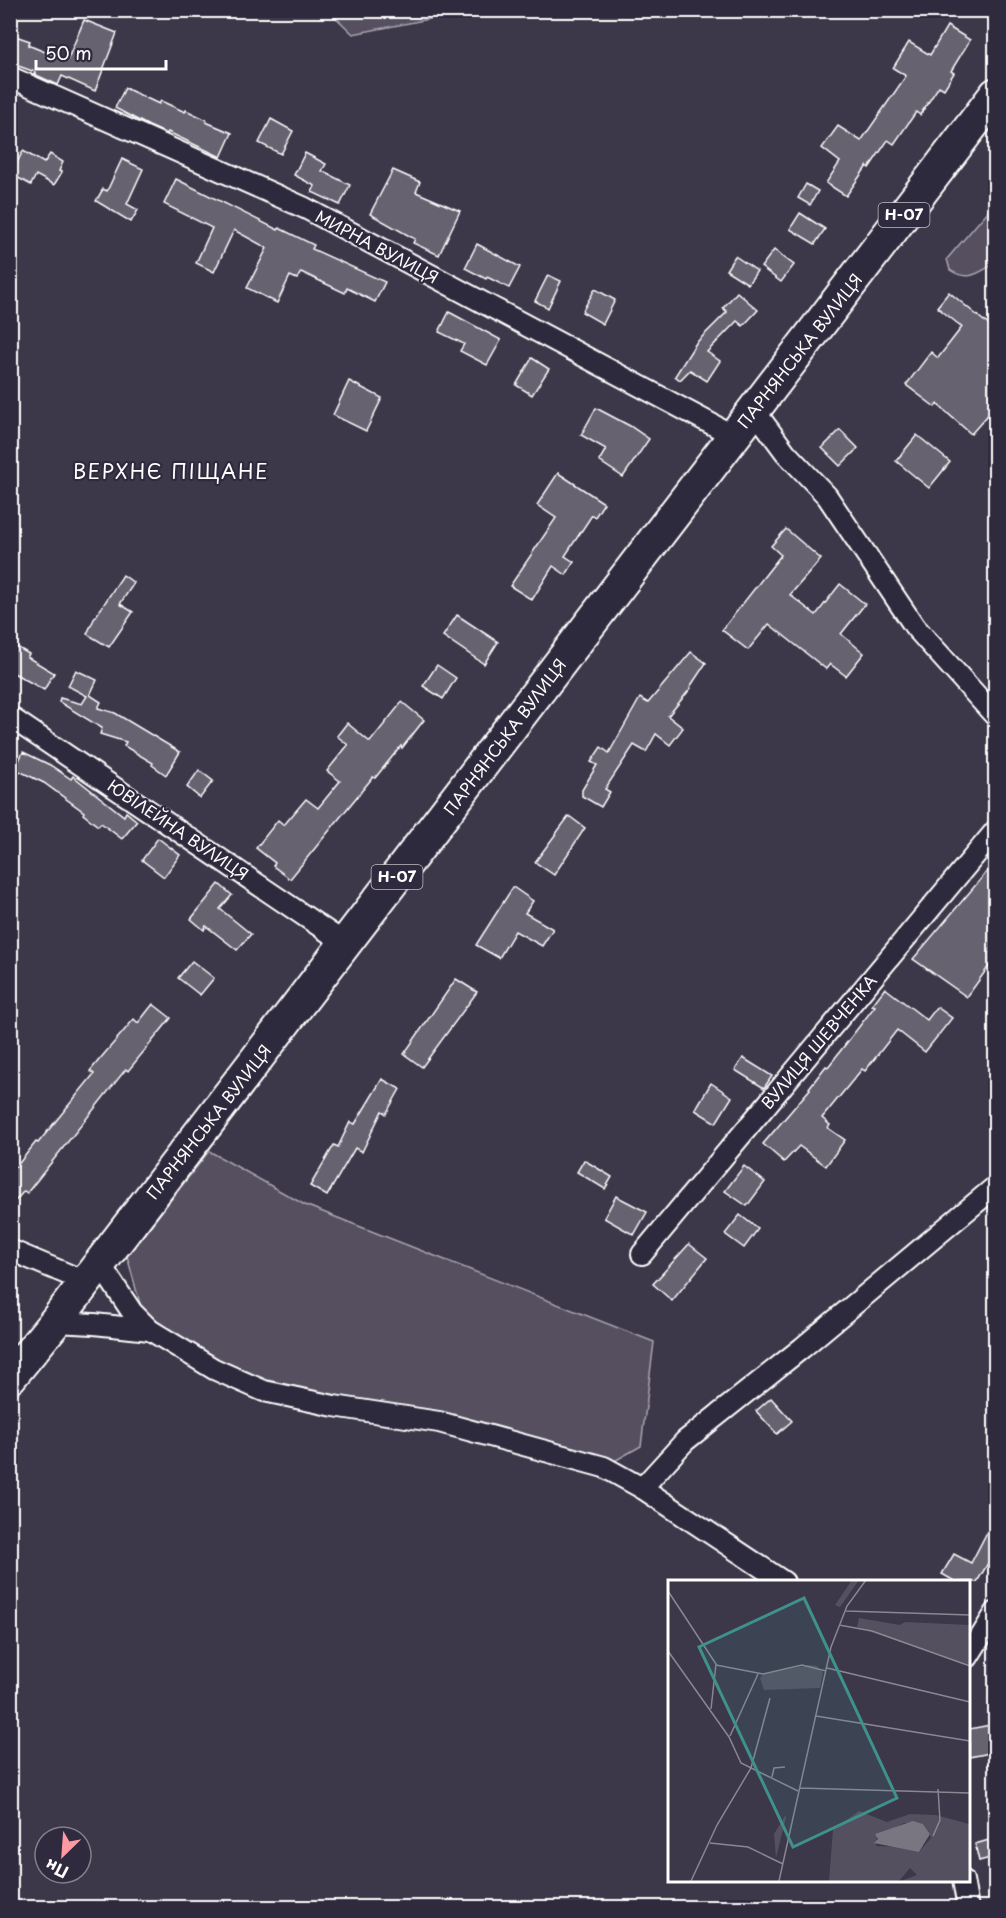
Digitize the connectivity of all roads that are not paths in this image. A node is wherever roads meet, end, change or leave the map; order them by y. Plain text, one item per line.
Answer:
1 (10, 77) edge
2 (996, 94) edge
3 (754, 410) junction
4 (734, 436) junction
5 (10, 717) edge
6 (996, 717) edge
7 (996, 830) edge
8 (346, 944) junction
9 (996, 1186) edge
10 (10, 1250) edge
11 (642, 1254) dead end
12 (93, 1273) junction
13 (55, 1322) junction
14 (150, 1330) junction
15 (10, 1377) edge
16 (642, 1488) junction
17 (781, 1580) edge
18 (996, 1612) edge
19 (970, 1655) edge
20 (963, 1882) edge
21 (968, 1908) edge

1 - 4 street, МИРНА ВУЛИЦЯ
2 - 3 main road, ПАРНЯНСЬКА ВУЛИЦЯ / Н-07
3 - 4 main road, ПАРНЯНСЬКА ВУЛИЦЯ / Н-07
3 - 6 street
4 - 8 main road, ПАРНЯНСЬКА ВУЛИЦЯ / Н-07
5 - 8 street, ЮВІЛЕЙНА ВУЛИЦЯ
7 - 11 street, ВУЛИЦЯ ШЕВЧЕНКА
8 - 12 main road, ПАРНЯНСЬКА ВУЛИЦЯ / Н-07
9 - 16 street
10 - 12 street
12 - 13 main road, ПАРНЯНСЬКА ВУЛИЦЯ / Н-07
12 - 14 street
13 - 14 street
13 - 15 main road, ПАРНЯНСЬКА ВУЛИЦЯ / Н-07
14 - 16 street
16 - 17 street
18 - 19 street
20 - 21 street

